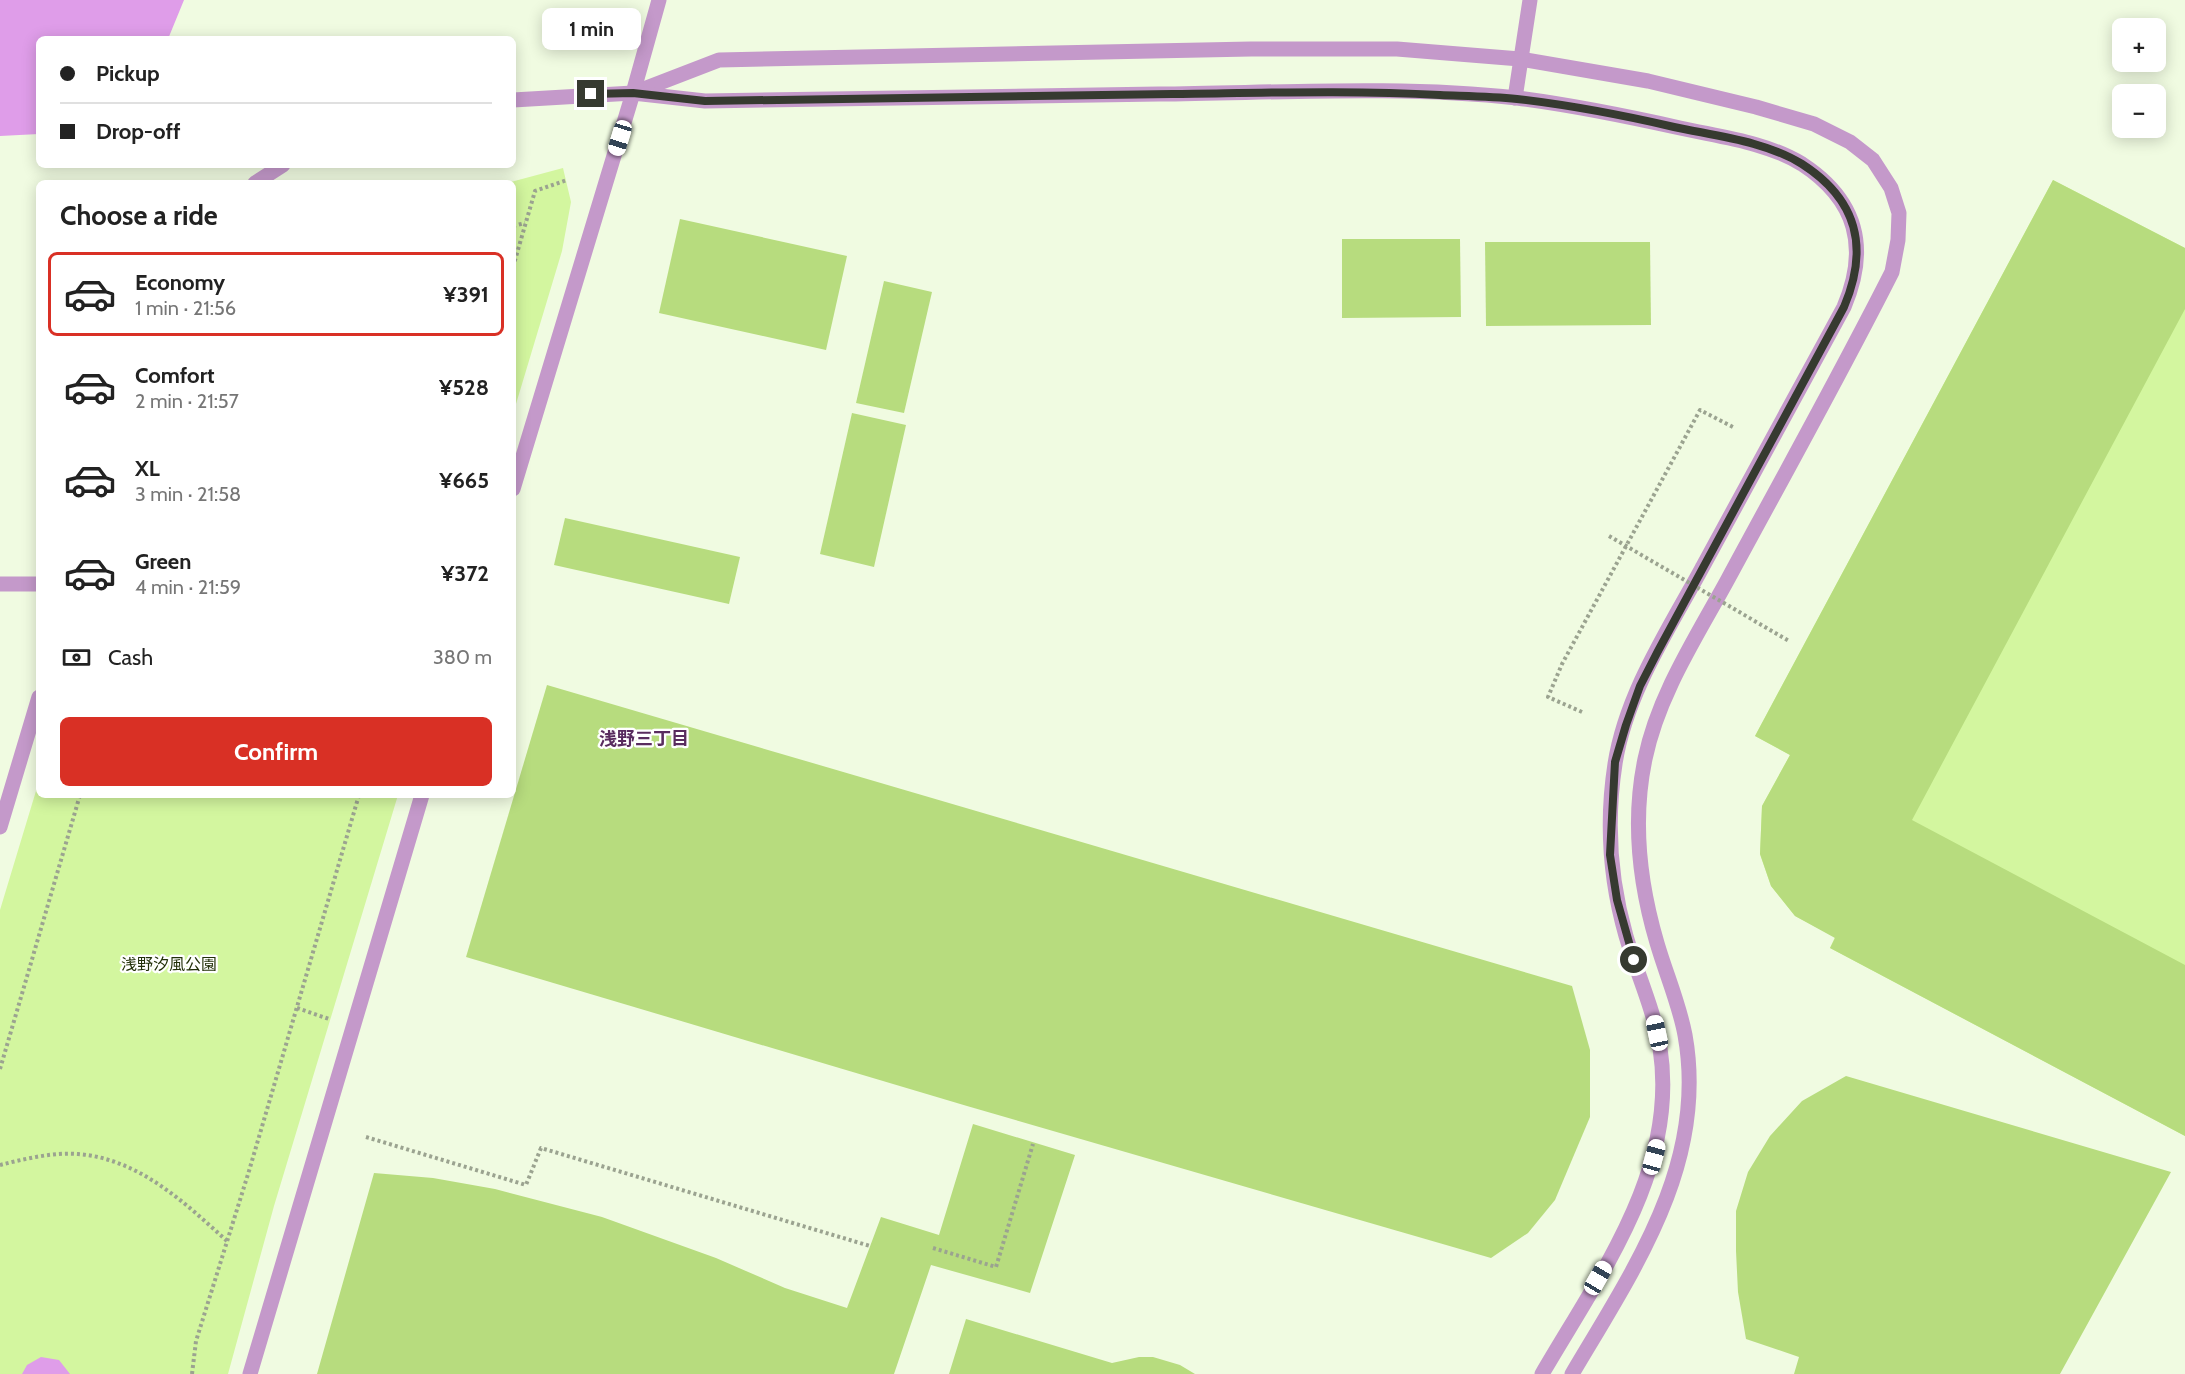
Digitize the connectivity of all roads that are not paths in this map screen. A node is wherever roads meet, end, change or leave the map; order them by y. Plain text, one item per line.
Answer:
1 (659, 0) edge
2 (1530, 0) edge
3 (1520, 59) junction
4 (633, 93) junction
5 (1515, 98) junction
6 (516, 100) edge
7 (278, 168) edge
8 (260, 180) edge
9 (516, 479) edge
10 (0, 584) edge
11 (36, 584) edge
12 (36, 707) edge
13 (421, 798) edge
14 (0, 827) edge
15 (249, 1374) edge
16 (1542, 1374) edge
17 (1572, 1374) edge

1 - 4 street
2 - 3 street
3 - 4 street
3 - 5 street
3 - 17 street
4 - 5 street
4 - 6 street
4 - 9 street
5 - 16 street
7 - 8 street
10 - 11 street
12 - 14 street
13 - 15 street

